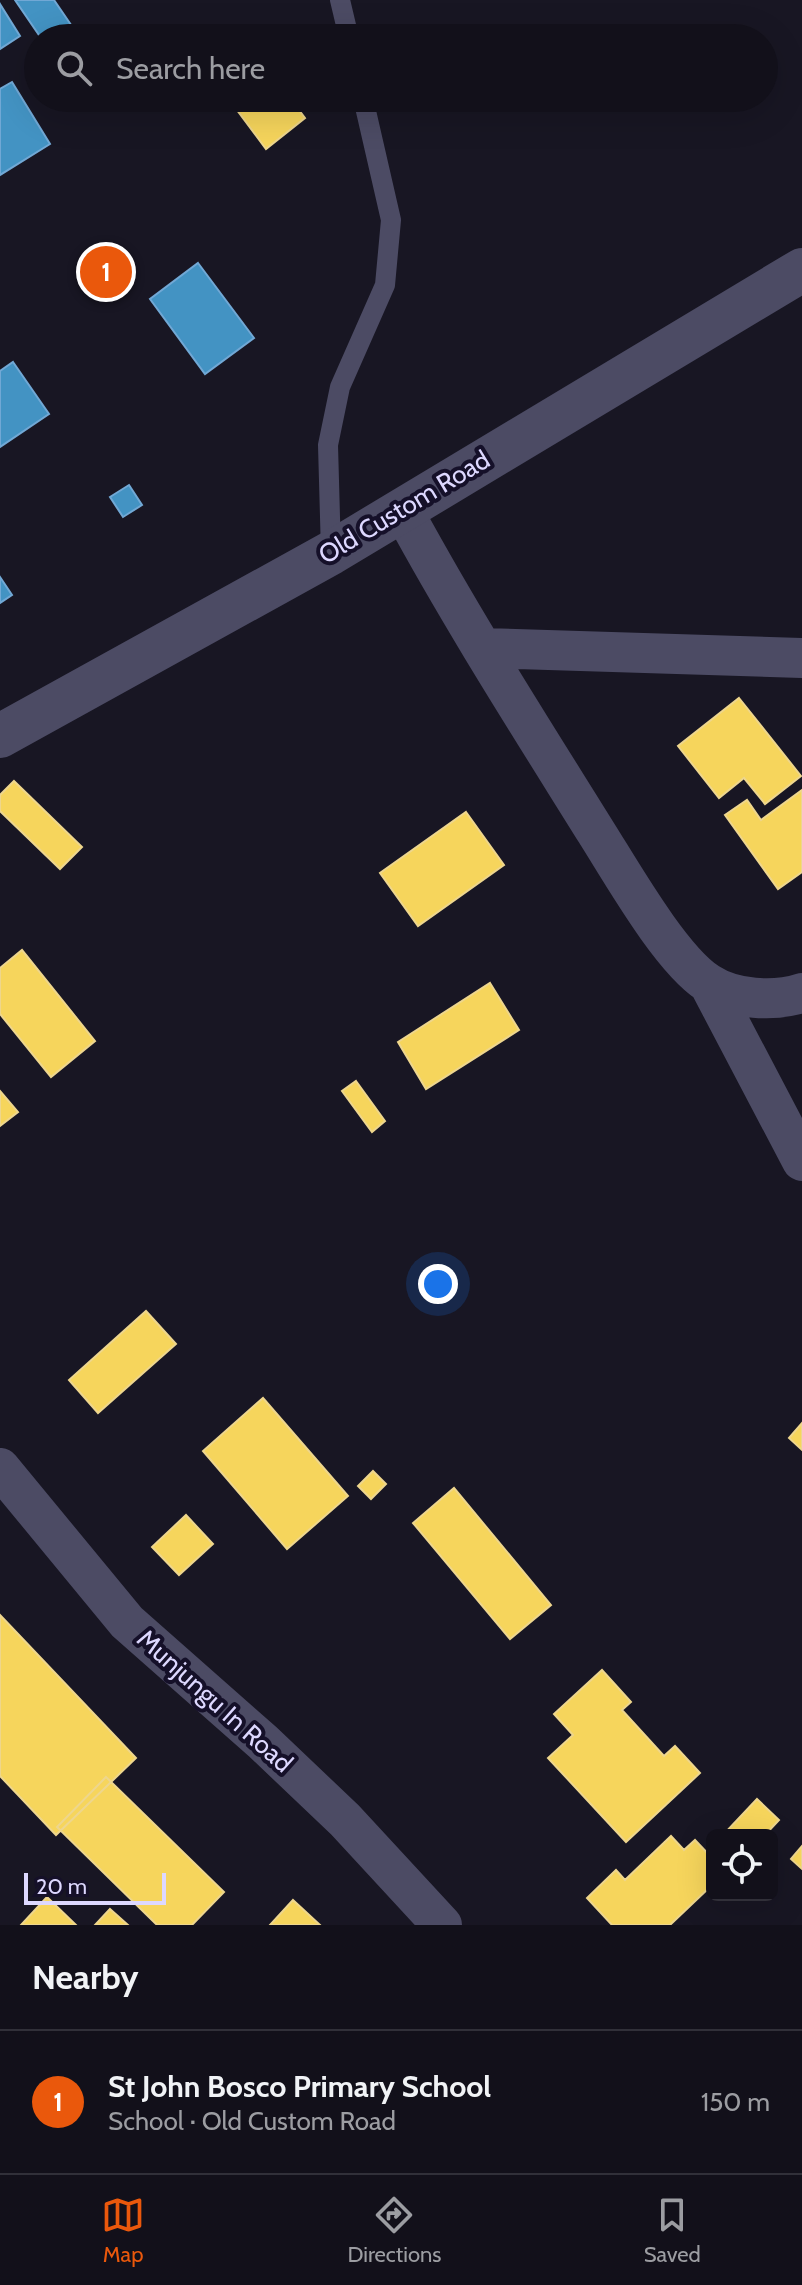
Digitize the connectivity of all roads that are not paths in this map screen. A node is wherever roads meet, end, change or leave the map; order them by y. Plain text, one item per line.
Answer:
1 (340, 0) edge
2 (346, 24) edge
3 (366, 112) edge
4 (802, 270) edge
5 (402, 509) junction
6 (331, 553) junction
7 (482, 648) junction
8 (802, 658) edge
9 (0, 736) edge
10 (709, 984) junction
11 (802, 993) edge
12 (802, 1161) edge
13 (0, 1468) edge
14 (442, 1925) edge

1 - 2 lane
3 - 6 lane
4 - 5 street, Old Custom Road
5 - 6 street, Old Custom Road
5 - 7 street
6 - 9 street, Old Custom Road
7 - 8 street
7 - 10 street
10 - 11 street
10 - 12 street
13 - 14 street, Munjungu In Road

